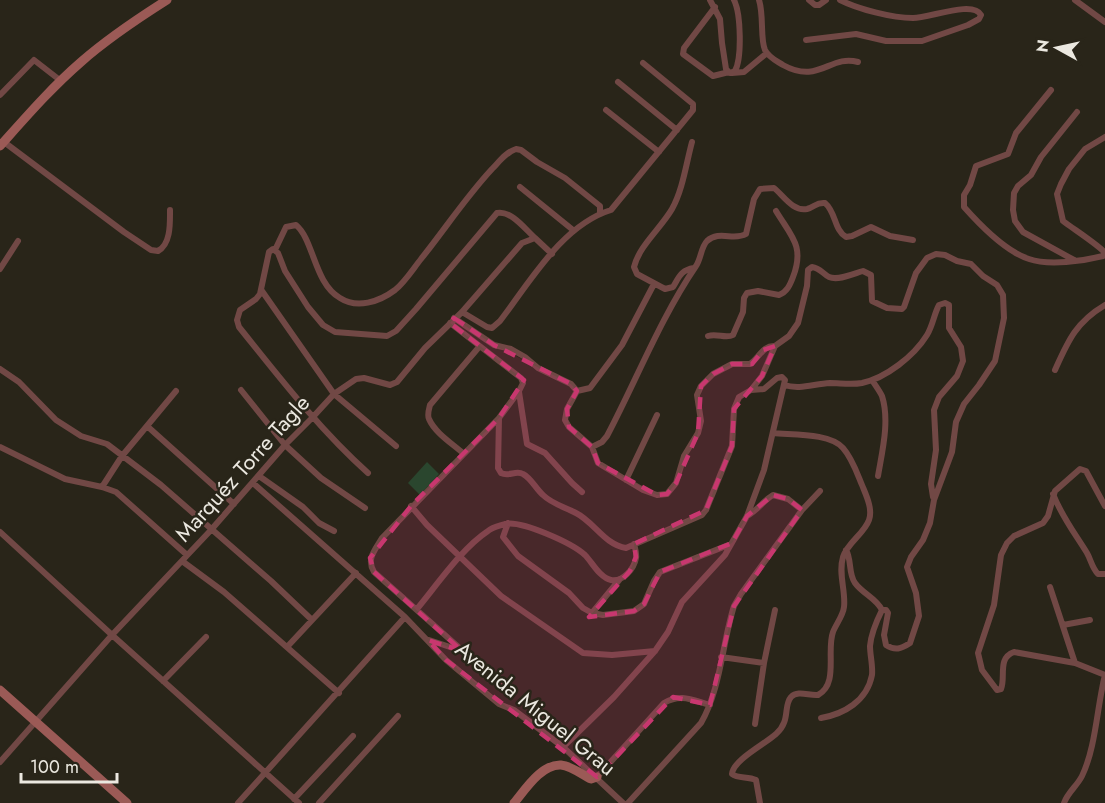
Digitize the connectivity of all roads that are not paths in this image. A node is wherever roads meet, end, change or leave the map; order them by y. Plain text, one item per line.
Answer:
1 (167, 0) edge
2 (710, 0) edge
3 (734, 0) edge
4 (759, 0) edge
5 (809, 0) edge
6 (826, 0) edge
7 (840, 0) edge
8 (1075, 0) edge
9 (715, 7) junction
10 (1105, 22) edge
11 (806, 40) dead end
12 (767, 53) junction
13 (858, 62) dead end
14 (643, 63) dead end
15 (730, 73) junction
16 (61, 81) junction
17 (618, 82) dead end
18 (1051, 90) dead end
19 (0, 95) edge
20 (606, 110) dead end
21 (1077, 112) dead end
22 (677, 129) junction
23 (1105, 136) edge
24 (692, 142) dead end
25 (2, 144) edge
26 (658, 152) junction
27 (520, 187) dead end
28 (170, 210) dead end
29 (776, 211) dead end
30 (600, 212) junction
31 (573, 230) junction
32 (535, 238) junction
33 (913, 240) dead end
34 (18, 241) dead end
35 (275, 250) junction
36 (1105, 253) edge
37 (552, 254) junction
38 (799, 259) junction
39 (1077, 261) junction
40 (812, 267) junction
41 (694, 268) junction
42 (0, 270) edge
43 (654, 285) junction
44 (262, 291) junction
45 (1105, 305) edge
46 (462, 312) junction
47 (452, 321) junction
48 (708, 336) dead end
49 (776, 346) junction
50 (479, 347) junction
51 (0, 369) edge
52 (1055, 370) dead end
53 (872, 380) junction
54 (784, 385) junction
55 (241, 390) dead end
56 (751, 390) junction
57 (176, 391) dead end
58 (519, 391) junction
59 (577, 391) junction
60 (334, 394) junction
61 (657, 414) dead end
62 (312, 418) junction
63 (499, 418) junction
64 (147, 426) junction
65 (773, 433) junction
66 (285, 445) junction
67 (396, 446) dead end
68 (0, 447) edge
69 (592, 447) junction
70 (464, 454) junction
71 (122, 456) junction
72 (368, 473) dead end
73 (259, 476) junction
74 (878, 476) dead end
75 (626, 480) junction
76 (253, 483) junction
77 (102, 487) junction
78 (820, 491) dead end
79 (582, 492) dead end
80 (1053, 494) junction
81 (934, 500) junction
82 (234, 504) junction
83 (411, 506) junction
84 (1105, 506) edge
85 (364, 508) dead end
86 (802, 510) junction
87 (747, 516) junction
88 (508, 523) junction
89 (211, 530) junction
90 (0, 531) edge
91 (334, 531) dead end
92 (732, 543) junction
93 (634, 544) junction
94 (846, 550) junction
95 (184, 558) junction
96 (459, 558) junction
97 (356, 573) junction
98 (1105, 574) edge
99 (620, 579) junction
100 (1050, 587) dead end
101 (417, 609) junction
102 (775, 610) dead end
103 (882, 610) junction
104 (592, 613) junction
105 (405, 617) junction
106 (312, 620) junction
107 (1090, 620) dead end
108 (1063, 626) junction
109 (112, 635) junction
110 (206, 637) dead end
111 (429, 640) junction
112 (287, 647) junction
113 (656, 651) junction
114 (464, 652) junction
115 (721, 657) junction
116 (764, 663) junction
117 (1076, 663) junction
118 (1105, 675) edge
119 (163, 681) junction
120 (510, 687) dead end
121 (0, 690) edge
122 (339, 693) junction
123 (710, 705) junction
124 (398, 716) dead end
125 (821, 718) dead end
126 (35, 721) junction
127 (754, 724) dead end
128 (353, 736) dead end
129 (563, 747) junction
130 (0, 762) edge
131 (265, 773) junction
132 (597, 777) junction
133 (297, 801) edge
134 (127, 803) edge
135 (238, 803) edge
136 (319, 803) edge
137 (514, 803) edge
138 (623, 803) edge
139 (628, 803) edge
140 (760, 803) edge
141 (1064, 803) edge

1 - 16 street
2 - 9 street
3 - 15 street
4 - 12 street
5 - 6 street
7 - 11 street
8 - 10 street
9 - 15 street
9 - 15 street
12 - 13 street
12 - 15 street
14 - 22 street
16 - 19 street
16 - 25 street
17 - 22 street
18 - 39 street
20 - 26 street
21 - 39 street
22 - 26 street
23 - 36 street
24 - 43 street
25 - 28 street
26 - 30 street
27 - 31 street
29 - 38 street
30 - 31 street
30 - 35 street
31 - 37 street
32 - 35 street
32 - 37 street
32 - 46 street, Marquéz Torre Tagle
33 - 41 street
34 - 42 street
35 - 44 street
36 - 39 street
37 - 46 street
38 - 40 street
38 - 48 street
40 - 49 street
40 - 81 street
41 - 43 street
41 - 69 street
43 - 59 street
44 - 60 street
44 - 62 street
45 - 52 street
46 - 47 street, Marquéz Torre Tagle
47 - 50 street
47 - 59 street
47 - 60 street, Marquéz Torre Tagle
49 - 56 street
49 - 75 street
50 - 58 street
50 - 70 street
51 - 71 street
53 - 54 street
53 - 74 street
53 - 81 street
54 - 56 street
54 - 65 street
55 - 66 street
56 - 93 street
57 - 64 street
58 - 63 street
58 - 79 street
59 - 69 street
60 - 62 street, Marquéz Torre Tagle
60 - 67 street
61 - 75 street
62 - 66 street, Marquéz Torre Tagle
62 - 72 street
63 - 70 street
63 - 93 street
64 - 71 street
64 - 82 street
65 - 87 street
65 - 94 street
66 - 73 street, Marquéz Torre Tagle
66 - 85 street
68 - 77 street
69 - 75 street
70 - 83 street
71 - 77 street
71 - 89 street
73 - 76 street, Marquéz Torre Tagle
73 - 91 street
76 - 82 street, Marquéz Torre Tagle
76 - 97 street, Avenida Miguel Grau
77 - 95 street
78 - 86 street
80 - 84 street
80 - 98 street
80 - 117 street
81 - 103 street
82 - 89 street, Marquéz Torre Tagle
83 - 96 street
83 - 101 street
86 - 87 street
86 - 115 street
87 - 92 street
88 - 96 street
88 - 99 street
88 - 104 street
89 - 95 street, Marquéz Torre Tagle
89 - 106 street
90 - 109 street
92 - 104 street
92 - 113 street
93 - 99 street
94 - 103 street
94 - 140 street
95 - 109 street, Marquéz Torre Tagle
95 - 112 street
96 - 101 street
96 - 113 street
97 - 105 street, Avenida Miguel Grau
97 - 106 street
99 - 104 street
100 - 108 street
101 - 114 street
102 - 116 street
103 - 125 street
105 - 111 street, Avenida Miguel Grau
105 - 122 street
106 - 112 street
107 - 108 street
108 - 117 street
109 - 119 street
109 - 126 street, Marquéz Torre Tagle
110 - 119 street
111 - 114 street
111 - 129 street, Avenida Miguel Grau
112 - 122 street
113 - 129 street
114 - 120 street
115 - 116 street
115 - 123 street
116 - 127 street
117 - 118 street
118 - 141 street
119 - 131 street
121 - 126 street
122 - 131 street
123 - 132 street
123 - 139 street
124 - 136 street
126 - 130 street, Marquéz Torre Tagle
126 - 134 street
128 - 133 street
129 - 132 street, Avenida Miguel Grau
131 - 133 street
131 - 135 street
132 - 137 street
132 - 138 street, Avenida Miguel Grau

